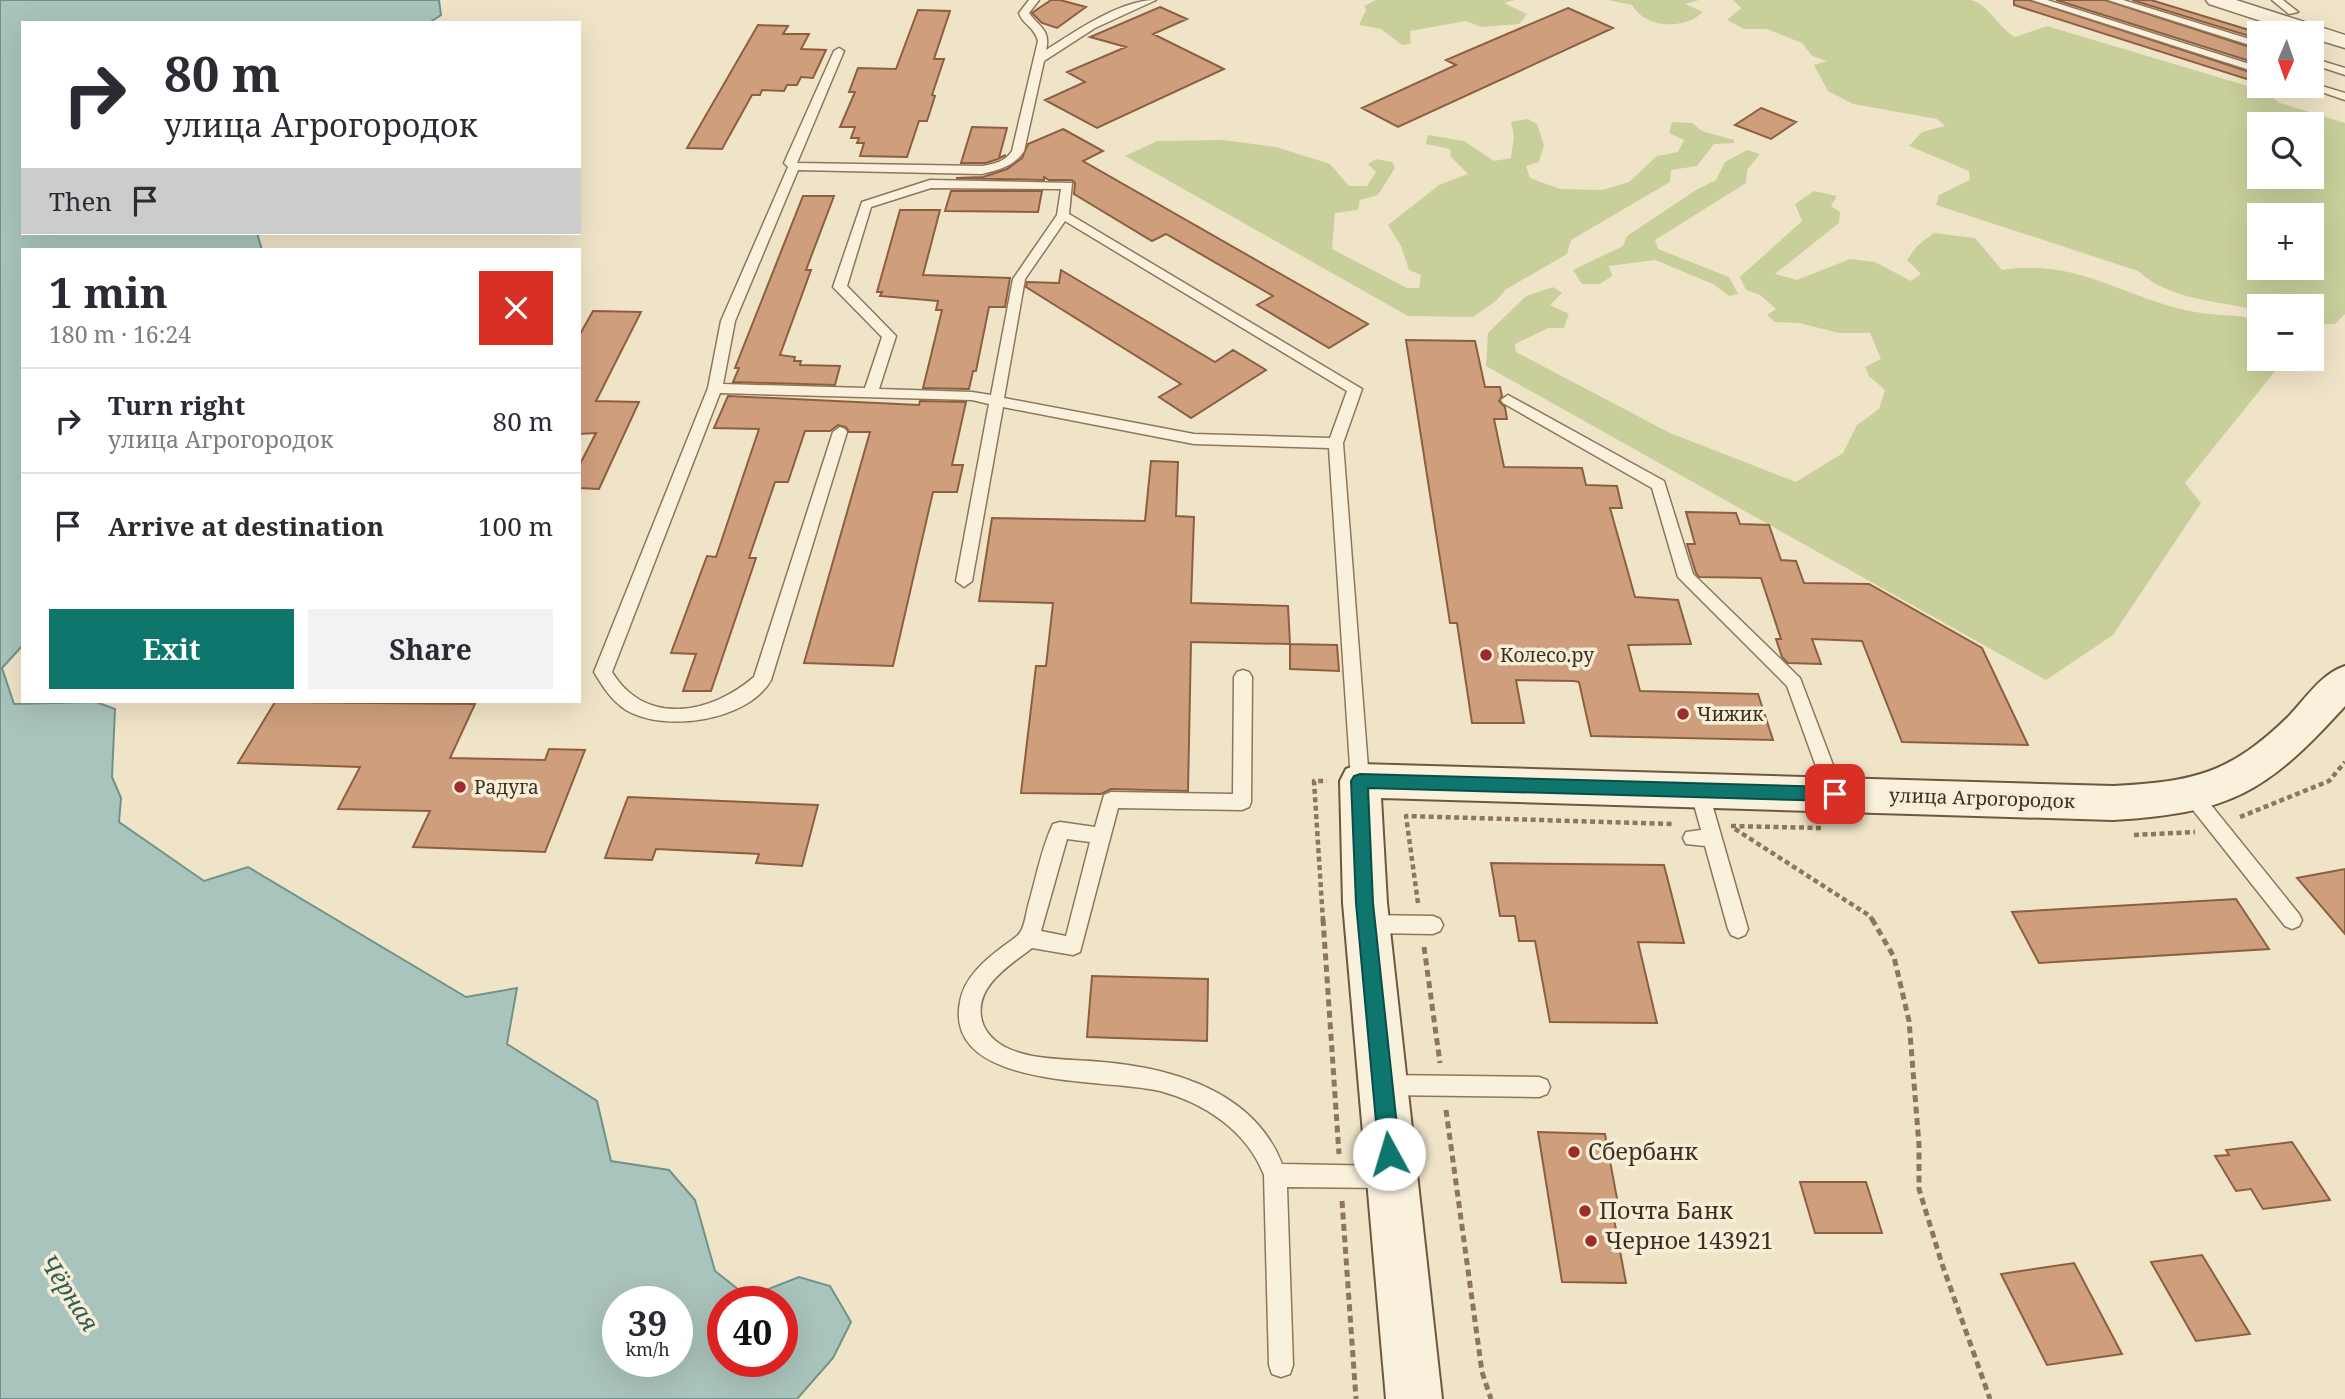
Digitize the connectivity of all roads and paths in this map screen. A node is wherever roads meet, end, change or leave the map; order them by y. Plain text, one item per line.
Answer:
1 (1034, 0) edge
2 (1152, 0) edge
3 (2037, 0) edge
4 (2113, 0) edge
5 (2216, 0) edge
6 (2277, 0) edge
7 (2292, 12) dead end
8 (2247, 41) edge
9 (2345, 41) edge
10 (839, 51) dead end
11 (1038, 61) junction
12 (2247, 66) edge
13 (2324, 66) edge
14 (2345, 74) edge
15 (2324, 90) edge
16 (2330, 92) junction
17 (2345, 97) edge
18 (794, 166) junction
19 (1063, 215) junction
20 (715, 388) junction
21 (871, 393) junction
22 (1508, 400) dead end
23 (997, 401) junction
24 (840, 432) dead end
25 (1336, 443) junction
26 (964, 580) dead end
27 (1243, 677) dead end
28 (2345, 681) edge
29 (2345, 762) edge
30 (1360, 781) junction
31 (1699, 790) junction
32 (1835, 794) junction
33 (2192, 794) junction
34 (1730, 826) dead end
35 (2217, 826) junction
36 (1101, 836) junction
37 (2292, 920) dead end
38 (1367, 924) junction
39 (1433, 925) dead end
40 (1738, 929) dead end
41 (1030, 938) junction
42 (1382, 1085) junction
43 (1539, 1087) dead end
44 (1275, 1175) junction
45 (1341, 1176) junction
46 (1392, 1178) junction
47 (1281, 1365) dead end
48 (1356, 1399) edge
49 (1414, 1399) edge
50 (1990, 1399) edge

1 - 11 lane
2 - 11 lane
3 - 12 lane
4 - 8 lane
5 - 9 street
6 - 7 lane
10 - 18 lane
11 - 18 lane
13 - 14 lane
14 - 16 lane
15 - 16 lane
16 - 17 lane
18 - 20 lane
19 - 21 lane
19 - 23 lane
19 - 25 lane
20 - 21 lane
20 - 24 lane
21 - 23 lane
22 - 32 lane
23 - 25 lane
23 - 26 lane
25 - 30 lane
27 - 36 lane
28 - 33 street, улица Агрогородок
29 - 35 path
30 - 31 street, улица Агрогородок
30 - 38 street
30 - 45 path
31 - 32 street, улица Агрогородок
31 - 40 lane
32 - 33 street, улица Агрогородок
33 - 35 lane
34 - 50 path
35 - 37 lane
36 - 41 lane
36 - 41 lane
38 - 39 lane
38 - 42 street
41 - 44 lane
42 - 43 lane
42 - 46 street
44 - 45 lane
44 - 47 lane
45 - 46 lane
45 - 48 path
46 - 49 street

